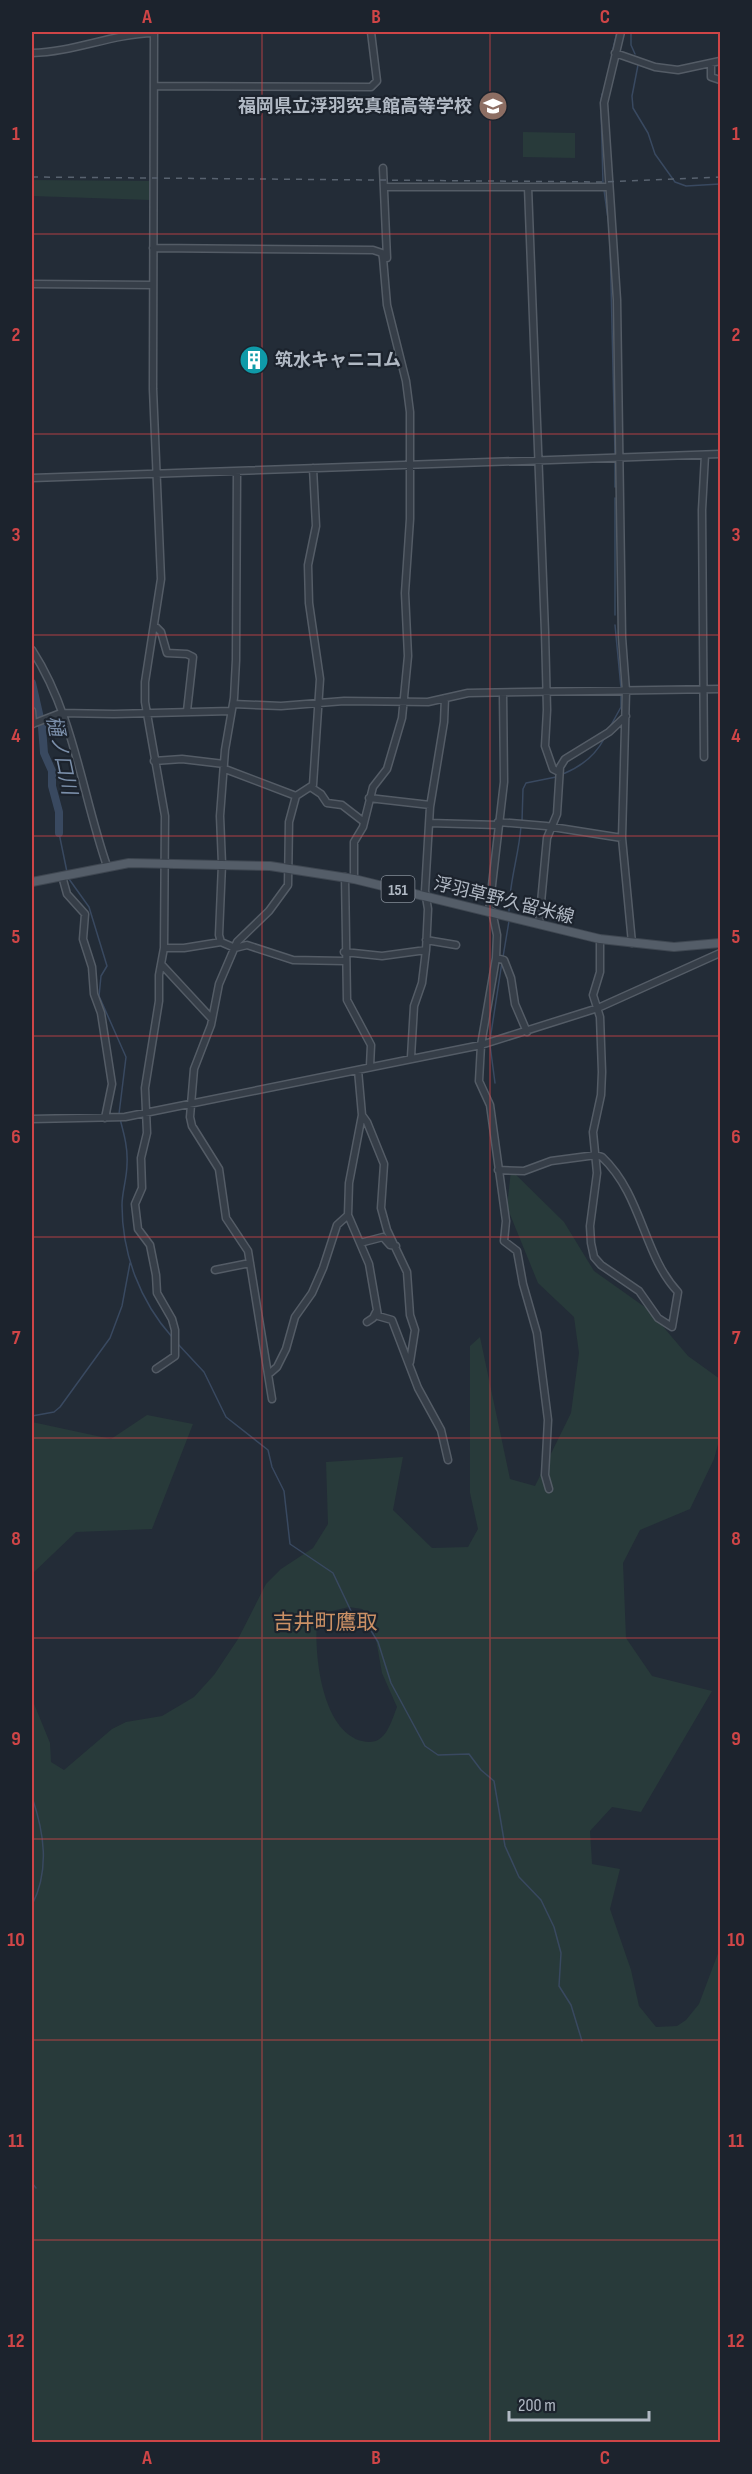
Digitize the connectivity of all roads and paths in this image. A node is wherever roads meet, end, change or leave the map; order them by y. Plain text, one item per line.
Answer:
1 (154, 32) edge
2 (371, 32) edge
3 (621, 32) edge
4 (32, 53) edge
5 (615, 53) junction
6 (720, 61) edge
7 (711, 63) junction
8 (720, 80) edge
9 (154, 86) junction
10 (383, 168) dead end
11 (384, 187) junction
12 (528, 187) junction
13 (609, 187) junction
14 (153, 248) junction
15 (383, 258) junction
16 (32, 284) edge
17 (153, 285) junction
18 (720, 454) edge
19 (705, 455) junction
20 (620, 457) junction
21 (537, 460) junction
22 (409, 465) junction
23 (313, 468) junction
24 (237, 471) junction
25 (157, 474) junction
26 (32, 478) edge
27 (156, 627) junction
28 (32, 650) edge
29 (720, 689) edge
30 (701, 690) junction
31 (622, 691) junction
32 (546, 692) junction
33 (503, 693) junction
34 (445, 698) junction
35 (404, 701) junction
36 (320, 703) junction
37 (232, 707) junction
38 (32, 711) edge
39 (145, 711) junction
40 (187, 711) junction
41 (61, 713) junction
42 (626, 716) junction
43 (34, 723) edge
44 (704, 757) dead end
45 (154, 761) junction
46 (224, 767) junction
47 (559, 774) junction
48 (312, 788) junction
49 (296, 796) junction
50 (369, 798) junction
51 (430, 806) junction
52 (364, 822) junction
53 (429, 823) junction
54 (498, 824) junction
55 (550, 826) junction
56 (622, 838) junction
57 (164, 864) junction
58 (222, 864) junction
59 (107, 866) junction
60 (288, 868) junction
61 (66, 875) junction
62 (345, 877) junction
63 (354, 879) junction
64 (32, 882) edge
65 (426, 896) junction
66 (490, 911) junction
67 (539, 924) junction
68 (600, 939) junction
69 (426, 940) junction
70 (221, 942) junction
71 (632, 943) junction
72 (720, 943) edge
73 (456, 945) dead end
74 (164, 948) junction
75 (235, 948) junction
76 (426, 950) junction
77 (344, 952) junction
78 (720, 953) edge
79 (500, 959) junction
80 (344, 962) junction
81 (162, 965) junction
82 (598, 1008) junction
83 (212, 1018) junction
84 (527, 1032) junction
85 (480, 1045) junction
86 (411, 1057) junction
87 (370, 1066) junction
88 (358, 1070) junction
89 (192, 1102) junction
90 (145, 1113) junction
91 (362, 1115) junction
92 (105, 1118) junction
93 (32, 1119) edge
94 (596, 1155) junction
95 (498, 1170) junction
96 (348, 1215) junction
97 (360, 1244) junction
98 (396, 1246) junction
99 (250, 1263) junction
100 (215, 1270) dead end
101 (377, 1311) junction
102 (367, 1322) dead end
103 (410, 1363) junction
104 (156, 1369) dead end
105 (270, 1373) junction
106 (272, 1399) dead end
107 (448, 1460) dead end
108 (549, 1489) dead end

1 - 4 street
1 - 9 street
2 - 9 street
3 - 5 street
5 - 7 street
5 - 13 street
6 - 7 street
7 - 8 street
9 - 14 street
10 - 11 street
11 - 12 street
11 - 15 street
12 - 13 street
12 - 21 street
13 - 20 street
14 - 15 street
14 - 17 street
15 - 22 street
16 - 17 street
17 - 25 street
18 - 19 street
19 - 20 street
19 - 30 street
20 - 21 street
20 - 31 street
21 - 22 street
21 - 32 street
22 - 23 street
22 - 35 street
23 - 24 street
23 - 36 street
24 - 25 street
24 - 37 street
25 - 26 street
25 - 27 street
27 - 39 street
27 - 40 street
28 - 41 street
29 - 30 street
30 - 31 street
30 - 44 street
31 - 32 street
31 - 42 street
32 - 33 street
32 - 47 street
33 - 34 street
33 - 54 street
34 - 35 street
34 - 51 street
35 - 36 street
35 - 50 street
36 - 37 street
36 - 48 street
37 - 40 street
37 - 46 street
38 - 43 street
39 - 40 street
39 - 41 street
39 - 45 street
41 - 43 street
41 - 59 street
42 - 47 street
42 - 56 street
45 - 46 street
45 - 57 street
46 - 49 street
46 - 58 street
47 - 55 street
48 - 49 street
48 - 52 street
49 - 60 street
50 - 51 street
50 - 52 street
51 - 53 street
52 - 63 street
53 - 54 street
53 - 65 street
54 - 55 street
54 - 66 street
55 - 56 street
55 - 67 street
56 - 71 street
57 - 58 main road, 浮羽草野久留米線 / 151
57 - 59 main road, 浮羽草野久留米線 / 151
57 - 74 street
58 - 60 main road, 浮羽草野久留米線 / 151
58 - 70 street
59 - 61 main road, 浮羽草野久留米線 / 151
60 - 62 main road, 浮羽草野久留米線 / 151
60 - 75 street
61 - 64 main road, 浮羽草野久留米線 / 151
61 - 92 street
62 - 63 main road, 浮羽草野久留米線 / 151
62 - 77 street
63 - 65 main road, 浮羽草野久留米線 / 151
65 - 66 main road, 浮羽草野久留米線 / 151
65 - 69 street
66 - 67 main road, 浮羽草野久留米線 / 151
66 - 79 street
67 - 68 main road, 浮羽草野久留米線 / 151
68 - 71 main road, 浮羽草野久留米線 / 151
68 - 82 street
69 - 73 street
69 - 76 street
70 - 74 street
70 - 75 street
71 - 72 main road, 浮羽草野久留米線 / 151
74 - 81 street
75 - 80 street
75 - 83 street
76 - 77 street
76 - 86 street
77 - 80 street
78 - 82 street
79 - 84 street
79 - 85 street
80 - 87 street
81 - 83 street
81 - 90 street
82 - 84 street
82 - 94 street
83 - 89 street
84 - 85 street
85 - 86 street
85 - 95 street
86 - 87 street
87 - 88 street
88 - 89 street
88 - 91 street
89 - 90 street
89 - 99 street
90 - 92 street
90 - 104 street
91 - 96 street
91 - 98 street
92 - 93 street
94 - 94 street
94 - 95 street
95 - 108 street
96 - 97 street
96 - 105 street
97 - 98 street
97 - 101 street
98 - 103 street
99 - 100 street
99 - 105 street
101 - 102 street
101 - 103 street
103 - 107 street
105 - 106 street

